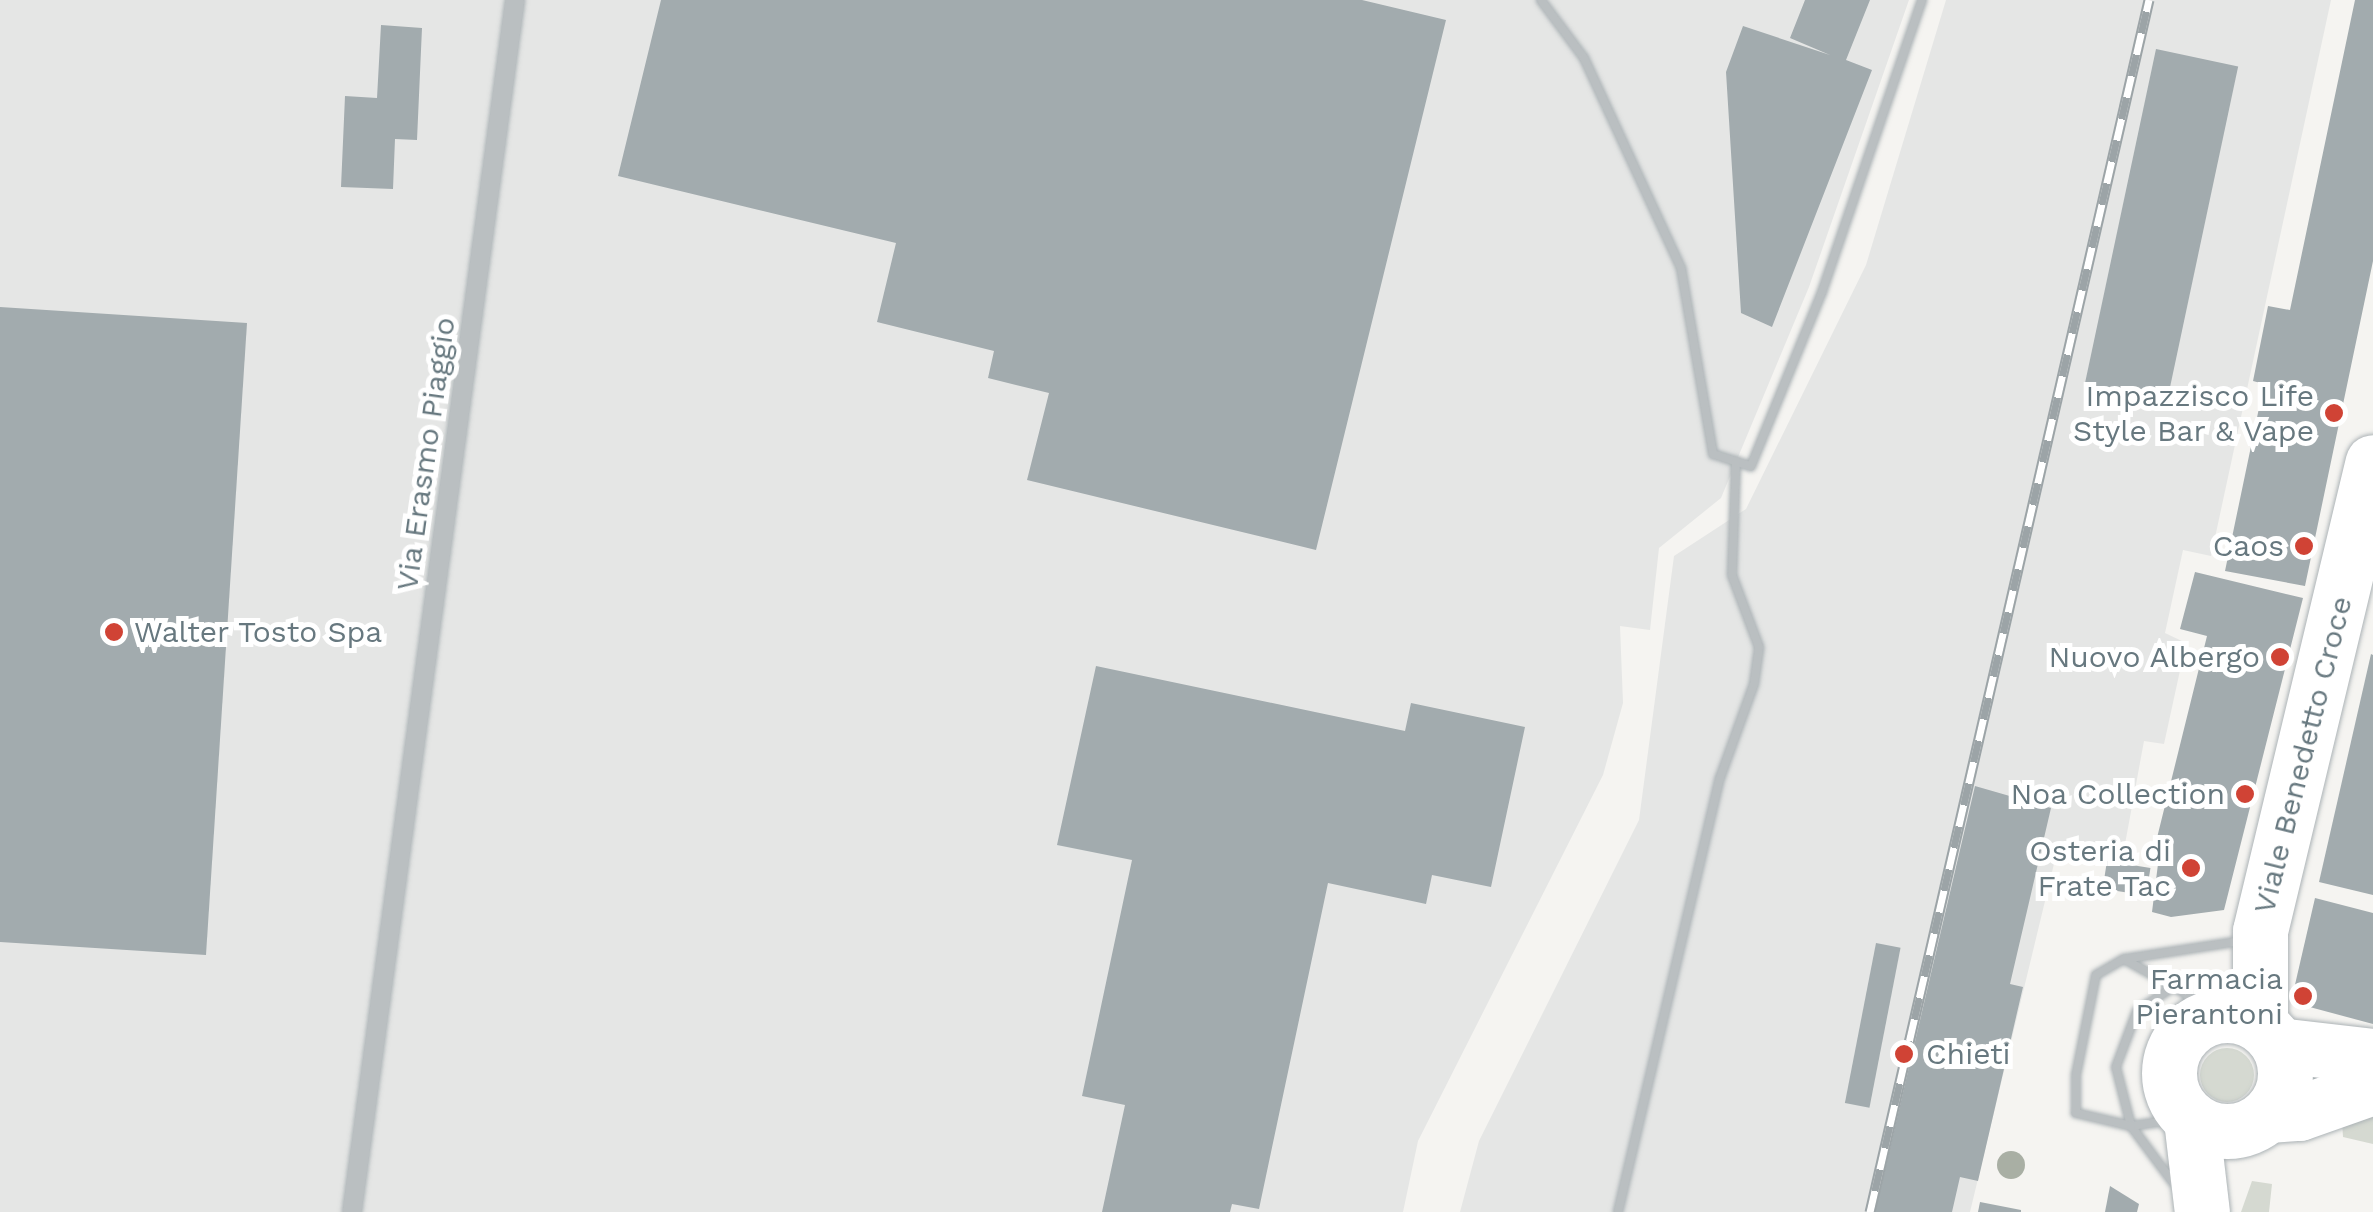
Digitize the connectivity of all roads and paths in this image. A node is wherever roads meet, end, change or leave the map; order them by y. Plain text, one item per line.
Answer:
1 (515, 0) edge
2 (1542, 0) edge
3 (1922, 0) edge
4 (1736, 462) junction
5 (2373, 462) edge
6 (2260, 931) junction
7 (2124, 959) junction
8 (2226, 1019) junction
9 (2373, 1056) edge
10 (2373, 1087) edge
11 (2221, 1119) junction
12 (2131, 1126) junction
13 (352, 1212) edge
14 (1618, 1212) edge
15 (2201, 1212) edge

1 - 13 street, Via Erasmo Piaggio
2 - 4 lane
3 - 4 lane
4 - 14 lane
5 - 6 main road, Viale Benedetto Croce
6 - 7 lane
6 - 8 main road, Viale Benedetto Croce
7 - 8 lane
7 - 12 lane
8 - 9 main road
8 - 11 main road
8 - 11 main road
8 - 12 lane
10 - 11 main road
11 - 12 lane
11 - 15 main road
12 - 15 lane

